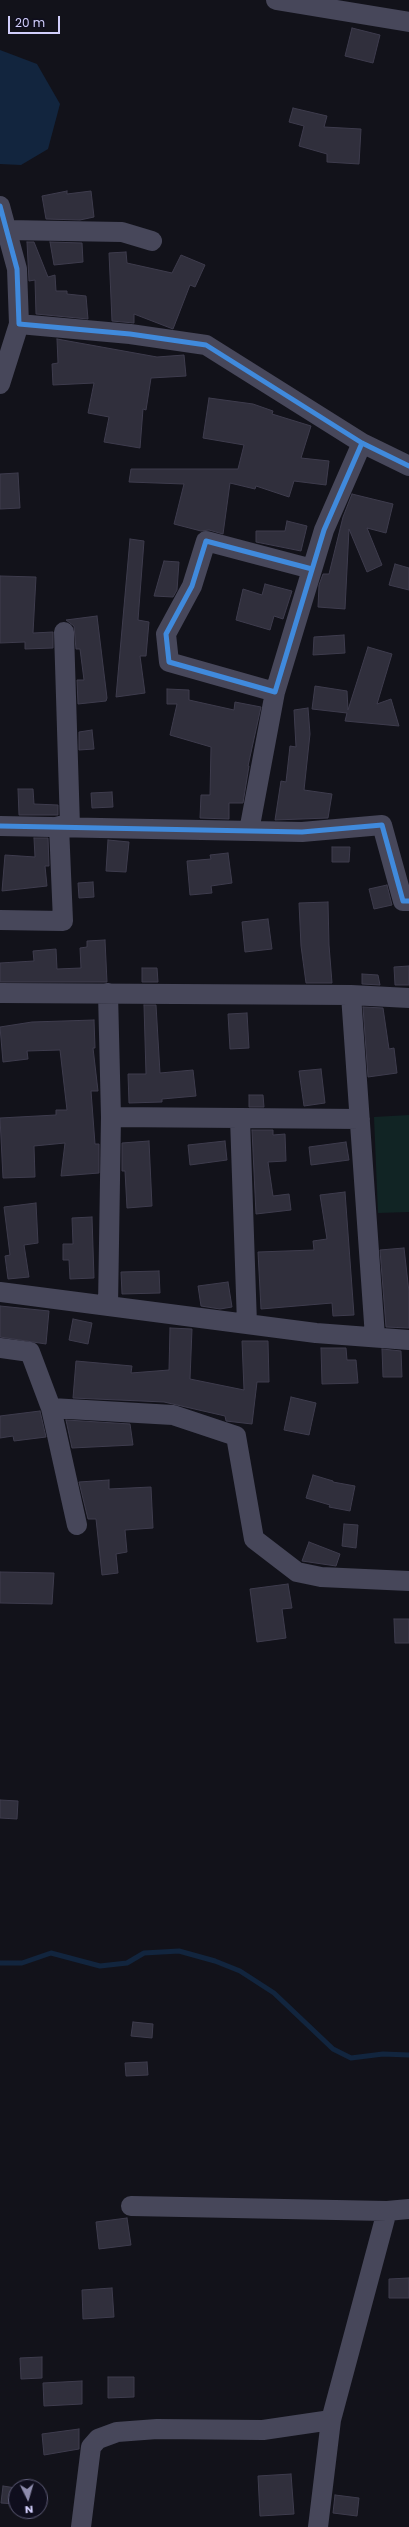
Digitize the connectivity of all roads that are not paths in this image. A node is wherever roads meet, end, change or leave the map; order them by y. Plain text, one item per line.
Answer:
1 (276, 0) edge
2 (409, 22) edge
3 (0, 206) edge
4 (7, 230) junction
5 (152, 241) dead end
6 (18, 324) junction
7 (0, 384) edge
8 (362, 443) junction
9 (409, 466) edge
10 (312, 569) junction
11 (64, 632) dead end
12 (275, 692) junction
13 (0, 826) edge
14 (64, 826) junction
15 (249, 831) junction
16 (409, 901) edge
17 (0, 920) edge
18 (0, 993) edge
19 (108, 993) junction
20 (351, 995) junction
21 (409, 998) edge
22 (110, 1117) junction
23 (240, 1118) junction
24 (360, 1120) junction
25 (0, 1292) edge
26 (108, 1306) junction
27 (246, 1324) junction
28 (375, 1337) junction
29 (409, 1340) edge
30 (0, 1348) edge
31 (51, 1408) junction
32 (77, 1525) dead end
33 (409, 1581) edge
34 (131, 2206) dead end
35 (409, 2209) edge
36 (387, 2210) junction
37 (331, 2420) junction
38 (81, 2527) edge
39 (318, 2527) edge

1 - 2 street
3 - 4 street
4 - 5 street
4 - 6 street
6 - 7 street
6 - 8 street
8 - 9 street
8 - 10 street
10 - 12 street
10 - 12 street
11 - 14 street
12 - 15 street
13 - 14 street
14 - 15 street
14 - 17 street
15 - 16 street
18 - 19 street
19 - 20 street
19 - 22 street
20 - 21 street
20 - 24 street
22 - 23 street
22 - 26 street
23 - 24 street
23 - 27 street
24 - 28 street
25 - 26 street
26 - 27 street
27 - 28 street
28 - 29 street
30 - 31 street
31 - 32 street
31 - 33 street
34 - 36 street
35 - 36 street
36 - 37 street
37 - 38 street
37 - 39 street

